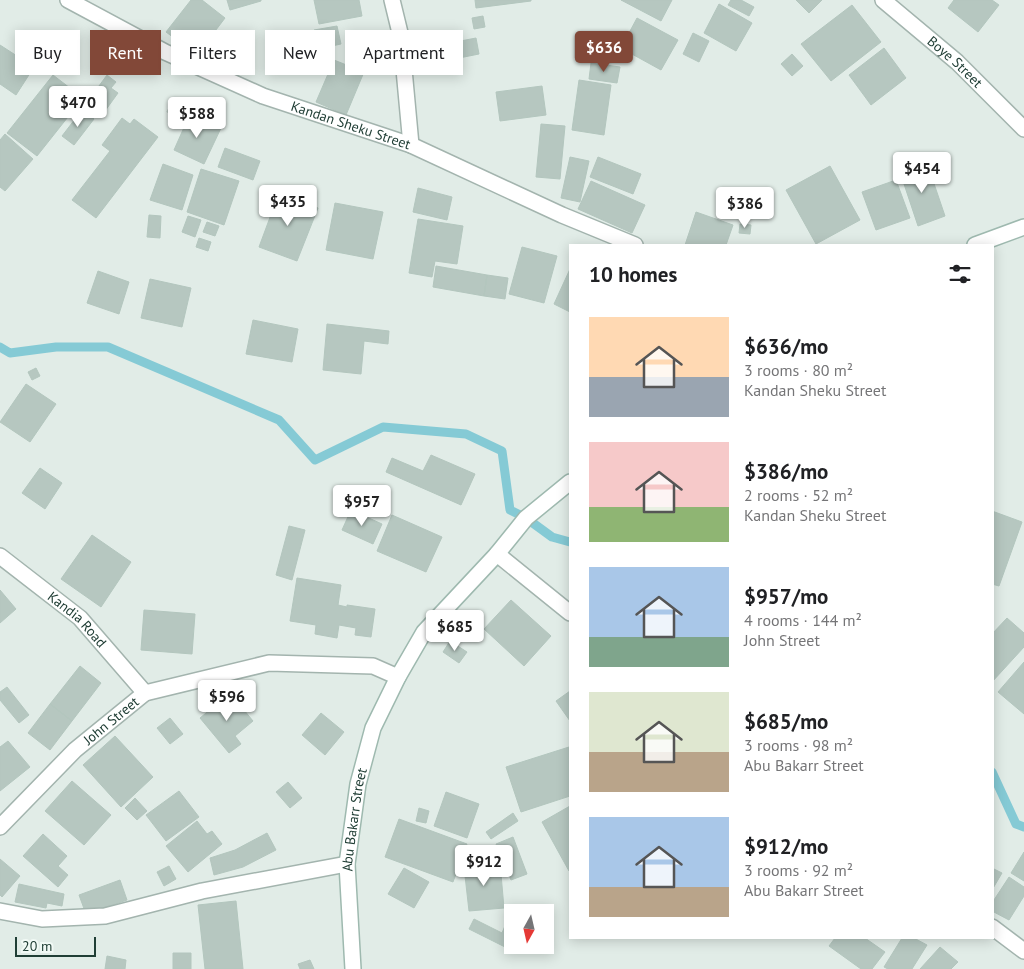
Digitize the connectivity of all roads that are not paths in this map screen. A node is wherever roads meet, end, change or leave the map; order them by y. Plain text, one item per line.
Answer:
1 (68, 0) edge
2 (392, 0) edge
3 (883, 0) edge
4 (1024, 129) edge
5 (411, 145) junction
6 (1024, 227) edge
7 (634, 244) edge
8 (977, 244) edge
9 (569, 483) edge
10 (497, 554) junction
11 (0, 556) edge
12 (569, 612) edge
13 (398, 678) junction
14 (145, 693) junction
15 (0, 827) edge
16 (347, 864) junction
17 (0, 911) edge
18 (994, 928) edge
19 (1024, 951) edge
20 (352, 969) edge

1 - 5 street, Kandan Sheku Street
2 - 5 street
3 - 4 street, Boye Street
5 - 7 street, Kandan Sheku Street
6 - 8 street
9 - 10 street, Abu Bakarr Street
10 - 12 street
10 - 13 street, Abu Bakarr Street
11 - 14 street, Kandia Road
13 - 14 street, John Street
13 - 16 street, Abu Bakarr Street
14 - 15 street, John Street
16 - 17 street
16 - 20 street, Abu Bakarr Street
18 - 19 street

